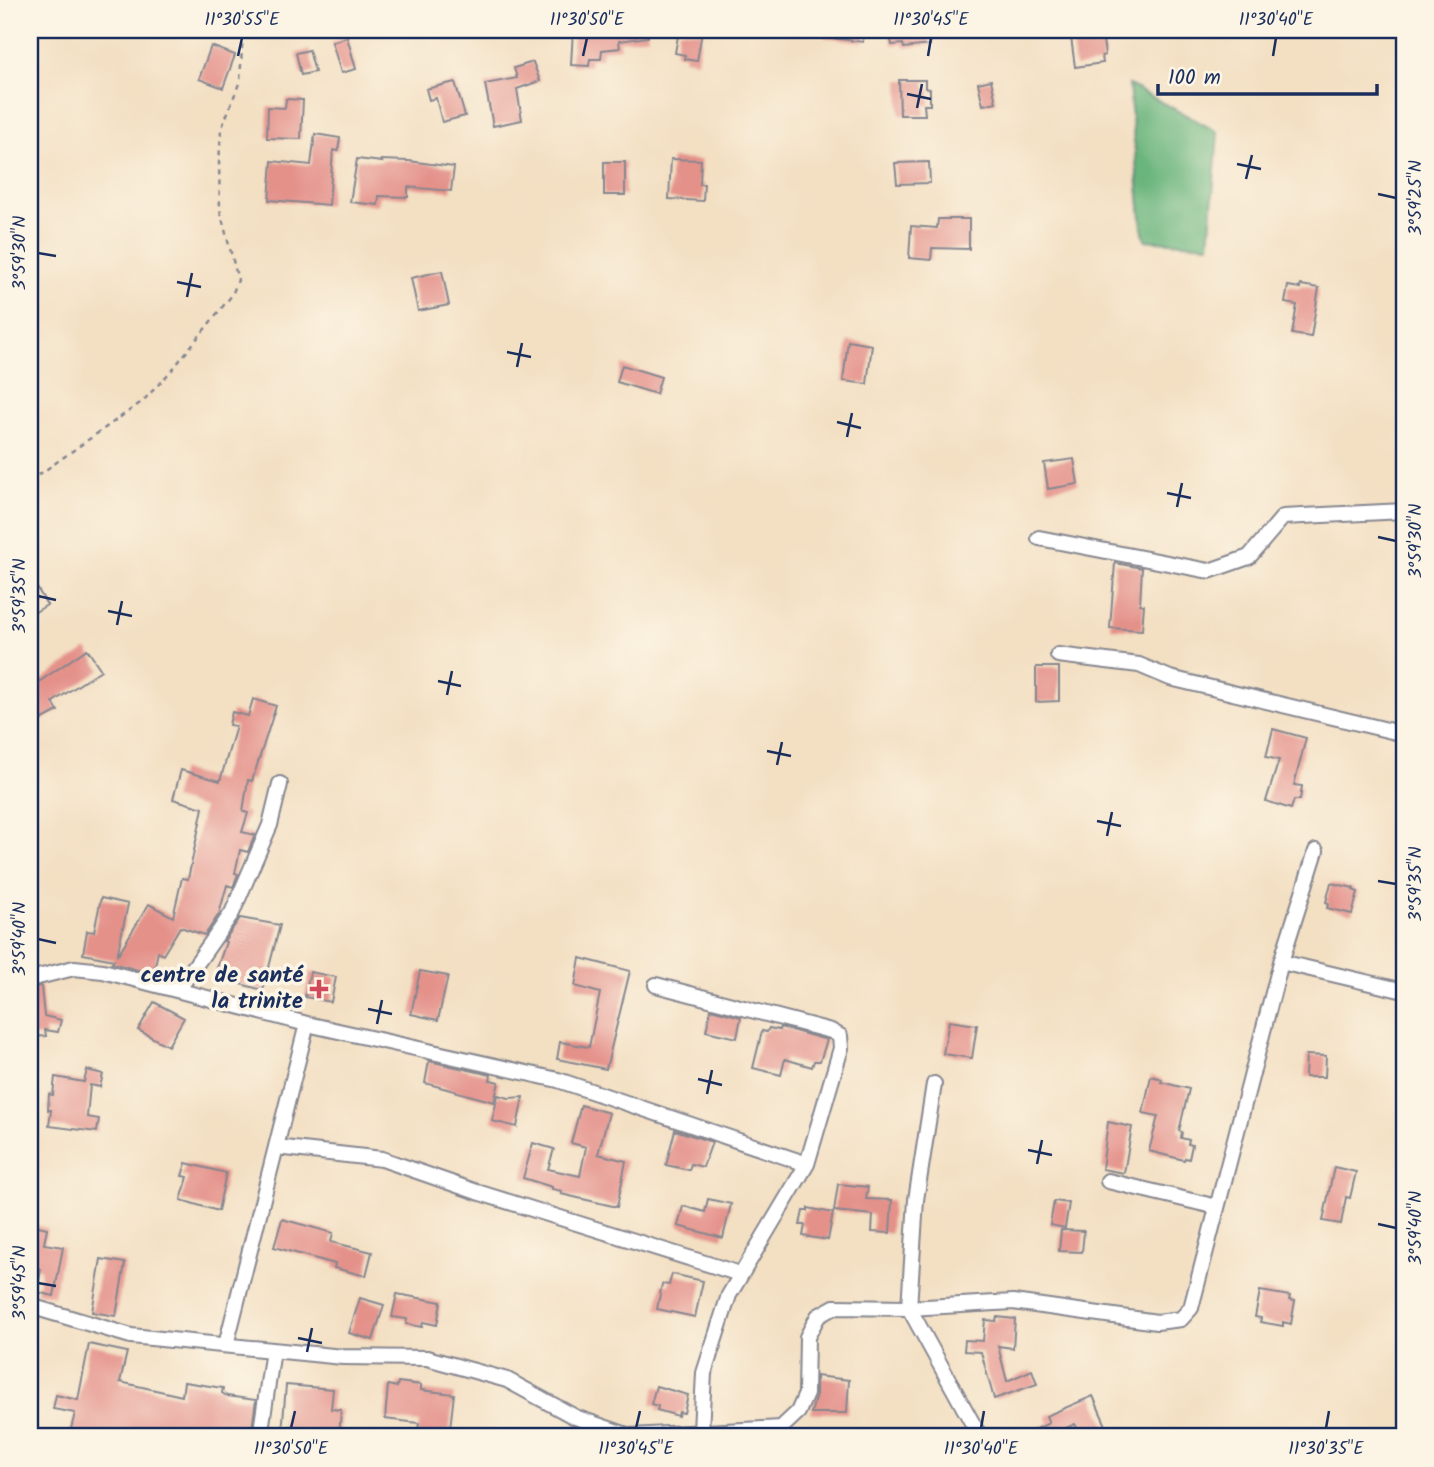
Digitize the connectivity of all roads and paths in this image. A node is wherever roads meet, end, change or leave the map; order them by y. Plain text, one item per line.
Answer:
1 (243, 30) edge
2 (30, 481) edge
3 (1404, 511) edge
4 (1039, 538) dead end
5 (1058, 655) dead end
6 (1404, 734) edge
7 (280, 784) dead end
8 (1316, 850) dead end
9 (1281, 962) junction
10 (30, 979) edge
11 (656, 985) dead end
12 (178, 990) junction
13 (1404, 991) edge
14 (307, 1024) junction
15 (934, 1084) dead end
16 (276, 1147) junction
17 (807, 1164) junction
18 (1108, 1181) dead end
19 (1217, 1207) junction
20 (740, 1274) junction
21 (30, 1306) edge
22 (909, 1308) junction
23 (226, 1345) junction
24 (273, 1350) junction
25 (701, 1431) junction
26 (260, 1437) edge
27 (980, 1437) edge

1 - 2 path
3 - 4 street
5 - 6 street
7 - 12 street
8 - 9 street
9 - 13 street
9 - 19 street
10 - 12 street
11 - 17 street
12 - 14 street
14 - 16 street
14 - 17 street
15 - 22 street
16 - 20 street
16 - 23 street
17 - 20 street
18 - 19 street
19 - 22 street
20 - 25 street
21 - 23 street
22 - 25 street
22 - 27 street
23 - 24 street
24 - 25 street
24 - 26 street

